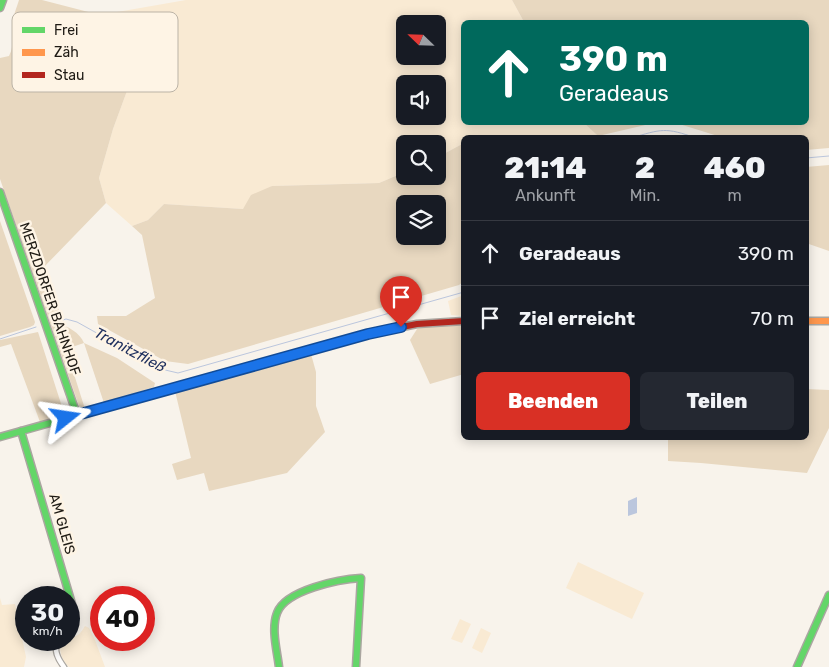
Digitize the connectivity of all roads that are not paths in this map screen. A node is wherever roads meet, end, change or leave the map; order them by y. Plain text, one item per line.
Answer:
1 (1, 0) edge
2 (0, 8) edge
3 (0, 192) edge
4 (461, 321) edge
5 (809, 321) edge
6 (829, 321) edge
7 (78, 415) junction
8 (21, 431) junction
9 (0, 437) edge
10 (67, 586) edge
11 (829, 595) edge
12 (56, 651) edge
13 (64, 667) edge
14 (278, 667) edge
15 (356, 667) edge
16 (796, 667) edge

1 - 2 street
3 - 7 street, MERZDORFER BAHNHOF
4 - 7 street
5 - 6 street
7 - 8 street
8 - 9 street
8 - 10 street, AM GLEIS
11 - 16 street
12 - 13 street
14 - 15 street

